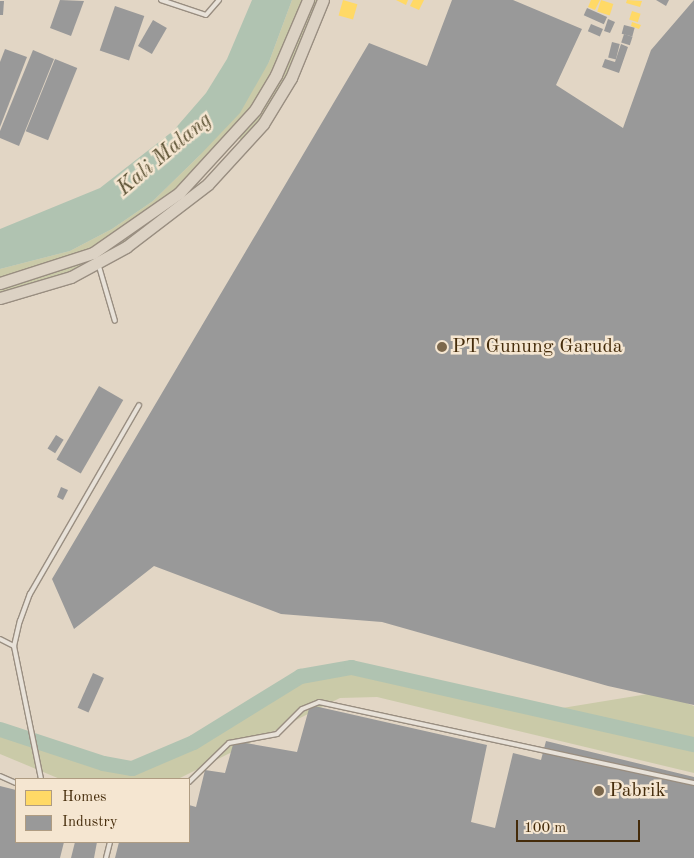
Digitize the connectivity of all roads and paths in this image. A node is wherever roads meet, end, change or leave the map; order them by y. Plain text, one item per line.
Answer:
1 (161, 0) edge
2 (219, 0) edge
3 (308, 0) edge
4 (323, 0) edge
5 (235, 135) junction
6 (245, 145) junction
7 (179, 193) junction
8 (187, 203) junction
9 (95, 258) junction
10 (0, 283) edge
11 (0, 298) edge
12 (115, 321) dead end
13 (139, 405) dead end
14 (0, 639) edge
15 (14, 646) junction
16 (0, 776) edge
17 (41, 778) edge
18 (190, 781) edge
19 (15, 783) edge
20 (694, 783) edge
21 (110, 843) edge
22 (106, 858) edge

1 - 2 lane
3 - 5 main road
4 - 6 main road
5 - 6 main road
5 - 7 main road
6 - 8 main road
7 - 8 main road
7 - 9 main road
8 - 9 main road
9 - 10 main road
9 - 11 main road
9 - 12 lane
13 - 15 lane
14 - 15 lane
15 - 17 lane
16 - 19 lane
18 - 20 lane
21 - 22 lane

